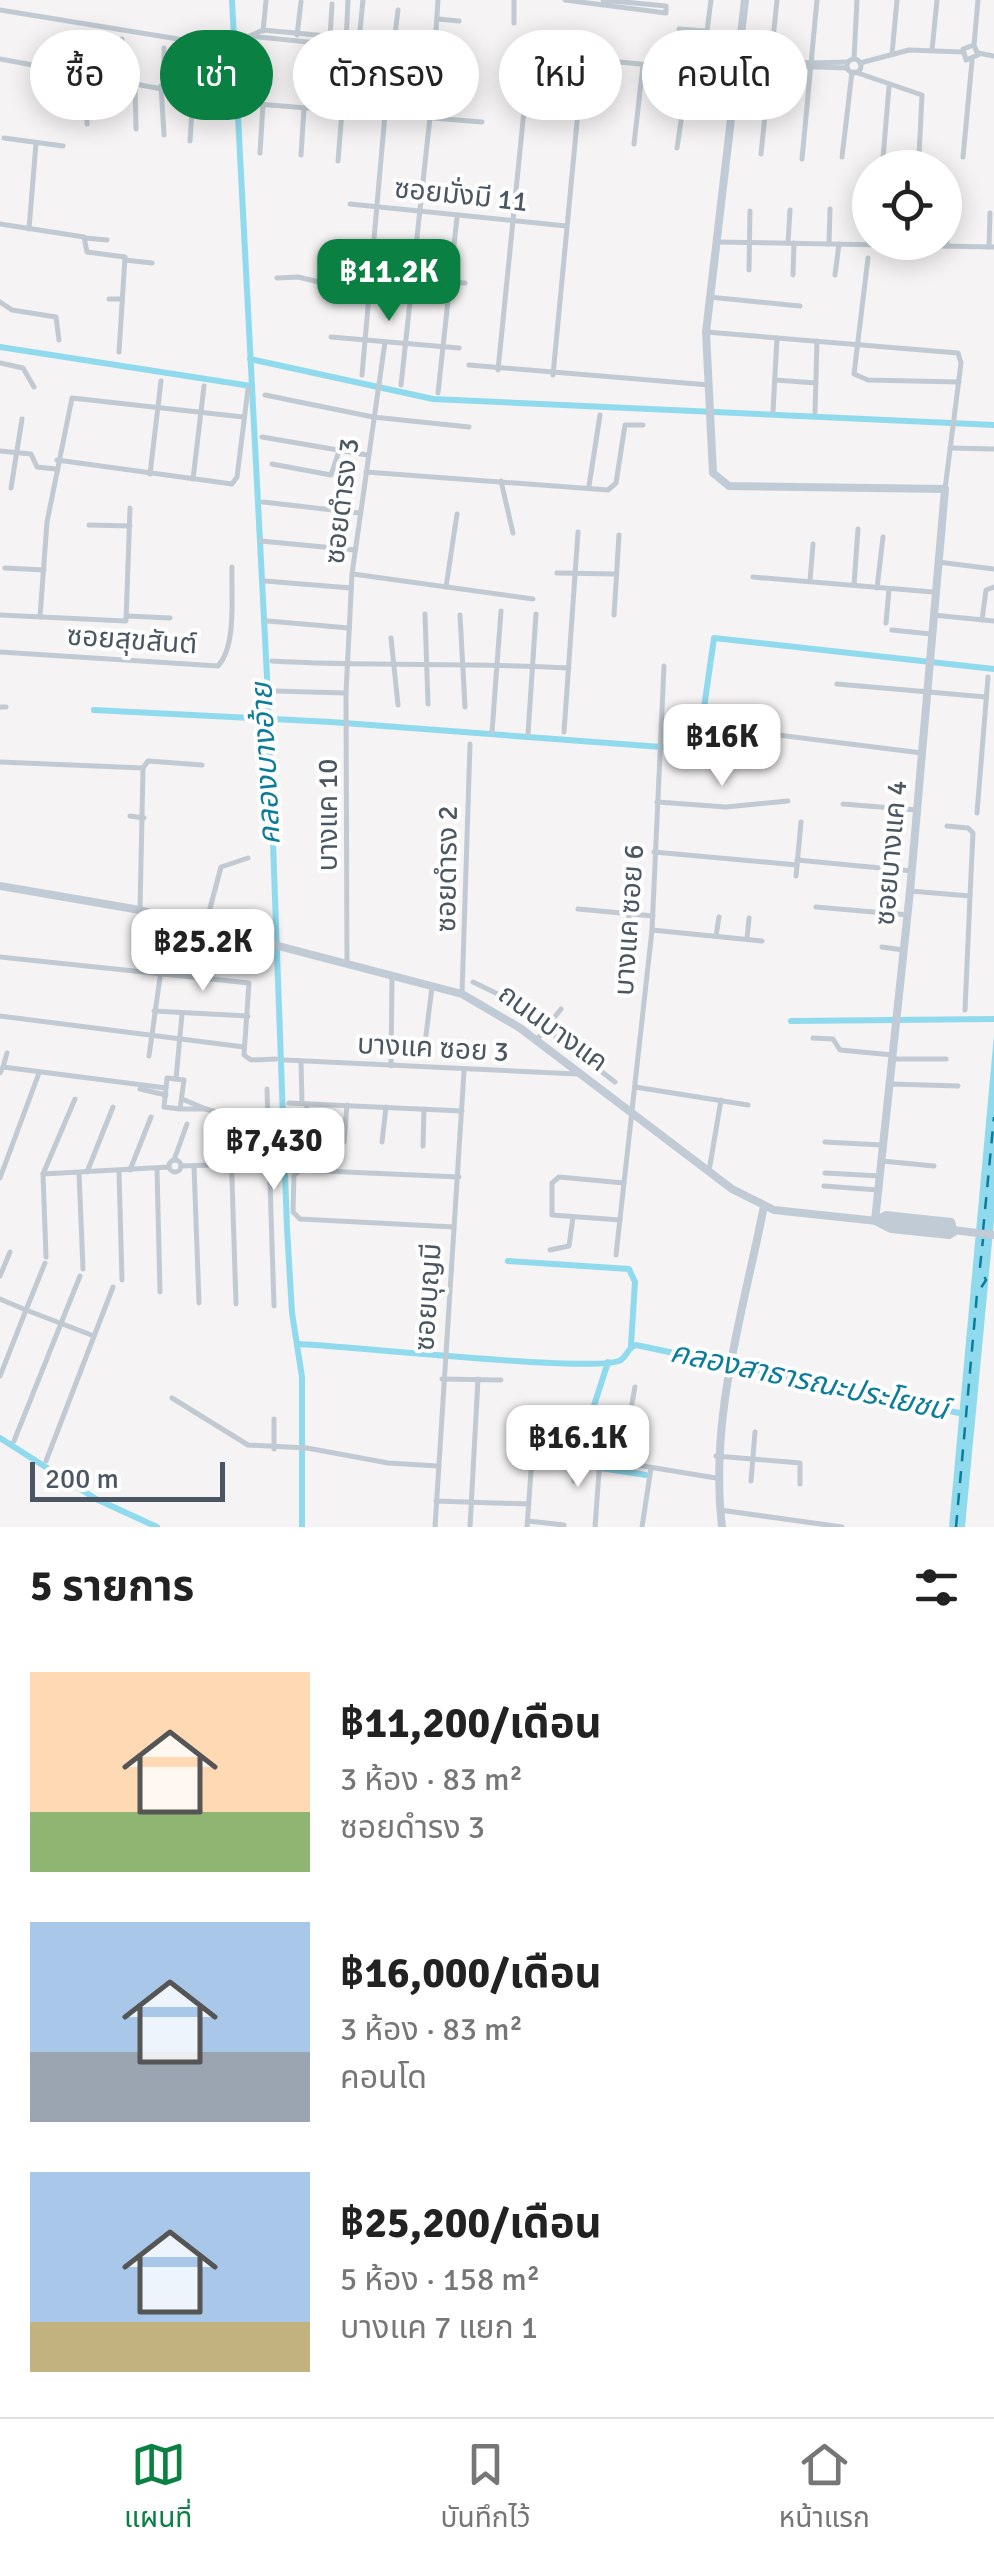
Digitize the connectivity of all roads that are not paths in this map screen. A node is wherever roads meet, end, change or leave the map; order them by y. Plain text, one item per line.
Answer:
1 (266, 0) edge
2 (348, 0) edge
3 (364, 0) edge
4 (438, 0) edge
5 (514, 0) edge
6 (603, 0) edge
7 (711, 0) edge
8 (746, 0) edge
9 (777, 0) edge
10 (817, 0) edge
11 (857, 0) edge
12 (897, 0) edge
13 (937, 0) edge
14 (978, 0) edge
15 (570, 1) edge
16 (300, 2) edge
17 (332, 4) dead end
18 (632, 6) junction
19 (0, 10) edge
20 (398, 10) dead end
21 (438, 19) junction
22 (459, 20) dead end
23 (514, 24) dead end
24 (679, 29) dead end
25 (263, 30) edge
26 (299, 30) edge
27 (330, 30) edge
28 (346, 30) edge
29 (360, 30) edge
30 (396, 30) edge
31 (437, 30) edge
32 (694, 30) edge
33 (708, 30) edge
34 (743, 30) edge
35 (774, 30) edge
36 (160, 36) edge
37 (974, 46) junction
38 (932, 50) junction
39 (962, 52) junction
40 (978, 52) junction
41 (892, 54) junction
42 (994, 56) edge
43 (0, 59) edge
44 (972, 61) junction
45 (30, 64) edge
46 (807, 66) edge
47 (810, 66) junction
48 (853, 66) junction
49 (642, 74) edge
50 (889, 87) junction
51 (87, 120) edge
52 (136, 120) edge
53 (164, 120) edge
54 (191, 120) edge
55 (262, 120) edge
56 (303, 120) edge
57 (341, 120) edge
58 (384, 120) edge
59 (430, 120) edge
60 (461, 120) edge
61 (523, 120) edge
62 (579, 120) edge
63 (681, 120) edge
64 (731, 120) edge
65 (765, 120) edge
66 (482, 122) dead end
67 (87, 124) dead end
68 (136, 129) dead end
69 (164, 135) dead end
70 (4, 138) dead end
71 (190, 142) dead end
72 (36, 143) junction
73 (634, 144) dead end
74 (62, 146) dead end
75 (677, 148) dead end
76 (883, 150) edge
77 (919, 150) edge
78 (260, 153) dead end
79 (761, 154) dead end
80 (301, 155) dead end
81 (842, 156) dead end
82 (963, 157) dead end
83 (802, 159) dead end
84 (338, 160) dead end
85 (350, 204) dead end
86 (376, 207) junction
87 (830, 209) dead end
88 (790, 210) dead end
89 (750, 211) dead end
90 (419, 212) junction
91 (990, 213) dead end
92 (457, 215) junction
93 (513, 220) junction
94 (0, 224) edge
95 (568, 226) junction
96 (29, 229) junction
97 (84, 238) junction
98 (107, 240) dead end
99 (714, 242) junction
100 (750, 243) junction
101 (791, 244) junction
102 (829, 244) junction
103 (839, 244) junction
104 (852, 244) edge
105 (962, 246) edge
106 (992, 247) edge
107 (125, 260) junction
108 (868, 260) edge
109 (152, 264) dead end
110 (749, 270) dead end
111 (793, 275) dead end
112 (835, 276) dead end
113 (277, 278) dead end
114 (412, 280) junction
115 (450, 282) junction
116 (465, 283) dead end
117 (369, 294) junction
118 (709, 297) junction
119 (109, 299) dead end
120 (122, 300) junction
121 (0, 302) edge
122 (800, 306) dead end
123 (706, 332) junction
124 (332, 337) dead end
125 (777, 338) junction
126 (59, 340) dead end
127 (365, 340) junction
128 (817, 341) junction
129 (385, 342) junction
130 (406, 343) junction
131 (855, 343) junction
132 (443, 347) junction
133 (459, 348) dead end
134 (119, 352) dead end
135 (0, 363) edge
136 (469, 365) dead end
137 (498, 370) junction
138 (362, 375) dead end
139 (554, 375) junction
140 (774, 380) junction
141 (162, 381) dead end
142 (816, 382) junction
143 (959, 382) junction
144 (400, 385) dead end
145 (708, 385) junction
146 (204, 386) dead end
147 (34, 387) dead end
148 (248, 389) dead end
149 (438, 393) dead end
150 (265, 395) dead end
151 (158, 407) junction
152 (773, 410) dead end
153 (201, 412) junction
154 (815, 412) dead end
155 (600, 415) dead end
156 (243, 417) junction
157 (372, 417) junction
158 (22, 419) dead end
159 (644, 425) dead end
160 (468, 427) dead end
161 (262, 438) dead end
162 (950, 448) junction
163 (994, 449) edge
164 (339, 450) junction
165 (0, 451) edge
166 (17, 453) junction
167 (367, 455) junction
168 (58, 460) junction
169 (272, 464) dead end
170 (56, 469) junction
171 (364, 472) junction
172 (150, 474) junction
173 (192, 479) junction
174 (501, 481) junction
175 (588, 487) junction
176 (11, 488) dead end
177 (945, 488) junction
178 (262, 502) dead end
179 (130, 508) dead end
180 (359, 514) junction
181 (457, 514) dead end
182 (90, 525) dead end
183 (130, 526) junction
184 (858, 528) dead end
185 (578, 532) dead end
186 (514, 533) dead end
187 (619, 534) dead end
188 (882, 537) dead end
189 (261, 541) dead end
190 (812, 544) dead end
191 (355, 550) junction
192 (936, 562) junction
193 (232, 566) dead end
194 (6, 568) dead end
195 (44, 570) junction
196 (994, 570) edge
197 (557, 572) dead end
198 (575, 573) junction
199 (352, 574) junction
200 (616, 574) junction
201 (754, 578) dead end
202 (265, 581) dead end
203 (810, 581) junction
204 (854, 585) junction
205 (446, 587) junction
206 (994, 587) edge
207 (352, 588) junction
208 (878, 588) junction
209 (889, 588) junction
210 (934, 592) junction
211 (533, 599) dead end
212 (501, 611) dead end
213 (424, 614) dead end
214 (536, 614) dead end
215 (460, 615) dead end
216 (933, 615) junction
217 (0, 616) edge
218 (128, 616) junction
219 (614, 616) dead end
220 (40, 617) junction
221 (170, 618) dead end
222 (982, 620) junction
223 (994, 621) edge
224 (268, 622) dead end
225 (886, 622) dead end
226 (350, 628) junction
227 (892, 630) dead end
228 (932, 634) junction
229 (391, 638) dead end
230 (0, 652) edge
231 (272, 661) dead end
232 (461, 662) junction
233 (394, 664) junction
234 (427, 664) junction
235 (497, 664) junction
236 (347, 666) junction
237 (533, 666) junction
238 (664, 666) dead end
239 (569, 668) junction
240 (988, 677) dead end
241 (836, 684) dead end
242 (274, 690) dead end
243 (927, 692) junction
244 (346, 693) junction
245 (986, 697) junction
246 (428, 704) dead end
247 (398, 705) dead end
248 (464, 707) dead end
249 (698, 724) dead end
250 (492, 732) dead end
251 (564, 732) dead end
252 (528, 734) dead end
253 (470, 744) dead end
254 (923, 753) junction
255 (0, 762) edge
256 (202, 765) dead end
257 (143, 768) junction
258 (788, 801) dead end
259 (657, 802) junction
260 (843, 804) dead end
261 (917, 810) junction
262 (977, 813) dead end
263 (130, 816) dead end
264 (144, 818) junction
265 (801, 822) dead end
266 (946, 826) dead end
267 (654, 852) junction
268 (248, 858) dead end
269 (797, 862) junction
270 (912, 871) junction
271 (796, 876) dead end
272 (0, 886) edge
273 (910, 891) junction
274 (637, 895) dead end
275 (970, 896) junction
276 (816, 906) dead end
277 (578, 909) dead end
278 (140, 910) junction
279 (633, 914) junction
280 (908, 915) junction
281 (654, 916) junction
282 (719, 916) dead end
283 (163, 917) junction
284 (750, 918) dead end
285 (205, 928) junction
286 (652, 930) junction
287 (716, 936) junction
288 (746, 939) junction
289 (627, 940) dead end
290 (762, 941) dead end
291 (882, 948) dead end
292 (904, 950) junction
293 (0, 958) edge
294 (347, 964) junction
295 (158, 975) junction
296 (392, 975) junction
297 (473, 982) dead end
298 (432, 986) junction
299 (462, 994) junction
300 (561, 1010) dead end
301 (964, 1010) dead end
302 (154, 1011) junction
303 (182, 1014) junction
304 (0, 1016) edge
305 (248, 1016) junction
306 (546, 1028) junction
307 (152, 1035) junction
308 (181, 1038) junction
309 (813, 1038) dead end
310 (536, 1041) junction
311 (425, 1043) dead end
312 (244, 1047) junction
313 (8, 1053) dead end
314 (149, 1056) dead end
315 (893, 1057) junction
316 (276, 1059) dead end
317 (946, 1059) dead end
318 (285, 1060) dead end
319 (301, 1062) junction
320 (391, 1066) junction
321 (1, 1070) edge
322 (464, 1071) junction
323 (39, 1073) junction
324 (579, 1074) junction
325 (176, 1079) junction
326 (614, 1082) dead end
327 (890, 1084) junction
328 (958, 1086) dead end
329 (635, 1087) junction
330 (267, 1089) dead end
331 (166, 1092) junction
332 (182, 1098) junction
333 (75, 1099) dead end
334 (721, 1100) junction
335 (304, 1103) junction
336 (289, 1104) dead end
337 (347, 1105) junction
338 (748, 1105) dead end
339 (113, 1107) dead end
340 (386, 1107) junction
341 (180, 1108) junction
342 (424, 1108) junction
343 (206, 1109) junction
344 (462, 1111) junction
345 (633, 1116) junction
346 (151, 1117) dead end
347 (187, 1124) dead end
348 (305, 1136) dead end
349 (344, 1142) dead end
350 (382, 1142) dead end
351 (825, 1142) dead end
352 (883, 1145) junction
353 (422, 1146) dead end
354 (174, 1160) junction
355 (881, 1161) junction
356 (269, 1162) junction
357 (230, 1164) junction
358 (181, 1166) junction
359 (194, 1166) junction
360 (934, 1166) dead end
361 (169, 1167) junction
362 (157, 1169) junction
363 (129, 1170) junction
364 (120, 1171) junction
365 (83, 1173) junction
366 (825, 1173) dead end
367 (43, 1174) junction
368 (708, 1174) junction
369 (880, 1176) junction
370 (459, 1177) junction
371 (0, 1178) edge
372 (624, 1183) junction
373 (824, 1186) dead end
374 (878, 1190) junction
375 (764, 1206) junction
376 (572, 1218) junction
377 (620, 1220) junction
378 (875, 1220) junction
379 (454, 1226) junction
380 (994, 1235) edge
381 (550, 1250) dead end
382 (10, 1252) dead end
383 (616, 1256) dead end
384 (0, 1276) edge
385 (122, 1280) dead end
386 (113, 1287) dead end
387 (160, 1292) dead end
388 (0, 1299) edge
389 (200, 1303) dead end
390 (236, 1304) dead end
391 (274, 1306) dead end
392 (26, 1310) junction
393 (62, 1324) junction
394 (94, 1336) junction
395 (0, 1376) edge
396 (442, 1379) junction
397 (478, 1380) junction
398 (501, 1380) dead end
399 (634, 1388) dead end
400 (172, 1398) dead end
401 (274, 1419) dead end
402 (755, 1432) dead end
403 (14, 1441) dead end
404 (274, 1448) junction
405 (578, 1454) junction
406 (716, 1456) junction
407 (600, 1458) junction
408 (753, 1458) junction
409 (46, 1461) dead end
410 (622, 1462) junction
411 (438, 1466) junction
412 (652, 1468) junction
413 (716, 1478) junction
414 (574, 1482) dead end
415 (751, 1482) dead end
416 (800, 1484) dead end
417 (472, 1500) junction
418 (436, 1501) junction
419 (529, 1504) junction
420 (720, 1510) junction
421 (527, 1524) edge
422 (564, 1525) edge
423 (435, 1527) edge
424 (470, 1527) edge
425 (595, 1527) edge
426 (642, 1527) edge
427 (722, 1527) edge
428 (842, 1527) edge

1 - 25 street
2 - 28 street
3 - 29 street
4 - 21 street
5 - 23 street
6 - 18 street
7 - 33 street
8 - 34 street
9 - 35 street
10 - 47 street
11 - 48 street
12 - 41 street
13 - 38 street
14 - 37 street
15 - 18 street
16 - 26 street
17 - 27 street
18 - 18 street
19 - 36 street
20 - 30 street
21 - 22 street
21 - 31 street
24 - 32 street
37 - 39 street
37 - 40 street
38 - 39 street
38 - 41 street
39 - 44 street
40 - 42 street
40 - 44 street
41 - 48 street
43 - 45 street
44 - 82 street
46 - 47 street
47 - 48 street
47 - 83 street
48 - 50 street
48 - 81 street
49 - 73 street
50 - 76 street
50 - 77 street
51 - 67 street
52 - 68 street
53 - 69 street
54 - 71 street
55 - 78 street
56 - 80 street
57 - 84 street
58 - 86 street
59 - 90 street
60 - 66 street
61 - 93 street
62 - 95 street
63 - 75 street
64 - 99 street
65 - 79 street
70 - 72 street
72 - 74 street
72 - 96 street
85 - 86 street, ซอยมั่งมี 11
86 - 90 street, ซอยมั่งมี 11
86 - 117 street
87 - 102 street
88 - 101 street
89 - 100 street
90 - 92 street, ซอยมั่งมี 11
90 - 114 street
91 - 106 street
92 - 93 street, ซอยมั่งมี 11
92 - 115 street
93 - 95 street, ซอยมั่งมี 11
93 - 137 street
94 - 96 street
95 - 139 street
96 - 97 street
97 - 98 street
97 - 107 street
99 - 100 street
99 - 118 street
100 - 101 street
100 - 110 street
101 - 102 street
101 - 111 street
102 - 103 street
103 - 104 street
103 - 112 street
105 - 106 street
107 - 109 street
107 - 120 street
108 - 131 street
113 - 117 street
114 - 115 street
114 - 130 street
115 - 116 street
115 - 132 street
117 - 127 street
118 - 122 street
118 - 123 street
119 - 120 street
120 - 134 street
121 - 126 street
123 - 125 street
123 - 145 street
124 - 127 street
125 - 128 street
125 - 140 street
127 - 129 street
127 - 138 street
128 - 131 street
128 - 142 street
129 - 130 street
129 - 157 street, ซอยดำรง 3
130 - 132 street
130 - 144 street
131 - 143 street
131 - 143 street
132 - 133 street
132 - 149 street
135 - 147 street
136 - 137 street
137 - 139 street
139 - 145 street
140 - 142 street
140 - 152 street
141 - 151 street
142 - 154 street
143 - 162 street
145 - 177 street
146 - 153 street
148 - 156 street
150 - 157 street
151 - 153 street
151 - 168 street
151 - 172 street
153 - 156 street
153 - 173 street
155 - 175 street
156 - 173 street
157 - 160 street
157 - 167 street, ซอยดำรง 3
158 - 166 street
159 - 175 street
161 - 164 street
162 - 163 street
162 - 177 street
164 - 167 street
164 - 169 street
165 - 166 street
166 - 170 street
166 - 176 street
167 - 171 street, ซอยดำรง 3
168 - 170 street
168 - 172 street
170 - 195 street
171 - 174 street
171 - 180 street, ซอยดำรง 3
172 - 173 street
174 - 175 street
174 - 186 street
177 - 192 street, ซอยบางแค 4
178 - 180 street
179 - 183 street
180 - 191 street, ซอยดำรง 3
181 - 205 street
182 - 183 street
183 - 218 street
184 - 204 street
185 - 198 street
187 - 200 street
188 - 208 street
189 - 191 street
190 - 203 street
191 - 199 street, ซอยดำรง 3
192 - 196 street
192 - 210 street, ซอยบางแค 4
193 - 230 street, ซอยสุขสันต์
194 - 195 street
195 - 220 street
197 - 198 street
198 - 200 street
198 - 239 street
199 - 205 street
199 - 207 street, ซอยดำรง 3
200 - 219 street
201 - 203 street
202 - 207 street
203 - 204 street
204 - 208 street
205 - 211 street
206 - 222 street
207 - 226 street, ซอยดำรง 3
208 - 209 street
209 - 210 street
209 - 225 street
210 - 216 street, ซอยบางแค 4
212 - 235 street
213 - 234 street
214 - 237 street
215 - 232 street
216 - 222 street
216 - 228 street, ซอยบางแค 4
217 - 220 street
218 - 220 street
218 - 221 street
222 - 223 street
224 - 226 street
226 - 236 street, ซอยดำรง 3
227 - 228 street
228 - 243 street, ซอยบางแค 4
229 - 233 street
231 - 236 street
232 - 234 street
232 - 235 street
232 - 248 street
233 - 234 street
233 - 236 street
233 - 247 street
234 - 246 street
235 - 237 street
235 - 250 street
236 - 244 street, บางแค 10
237 - 239 street
237 - 252 street
238 - 259 street, บางแค ซอย 6
239 - 251 street
240 - 245 street
241 - 243 street
242 - 244 street
243 - 245 street
243 - 254 street, ซอยบางแค 4
244 - 294 street, บางแค 10
245 - 262 street
249 - 254 street
253 - 299 street, ซอยดำรง 2
254 - 261 street, ซอยบางแค 4
255 - 257 street
256 - 257 street
257 - 264 street
258 - 259 street
259 - 267 street, บางแค ซอย 6
260 - 261 street
261 - 270 street, ซอยบางแค 4
263 - 264 street
264 - 278 street
265 - 269 street
266 - 275 street
267 - 269 street
267 - 281 street, บางแค ซอย 6
268 - 285 street
269 - 270 street
269 - 271 street
270 - 273 street, ซอยบางแค 4
272 - 278 street, ถนนบางแค
273 - 275 street
273 - 280 street, ซอยบางแค 4
274 - 279 street
275 - 301 street
276 - 280 street
277 - 279 street
278 - 283 street, ถนนบางแค
279 - 281 street
279 - 289 street
280 - 292 street, ซอยบางแค 4
281 - 286 street, บางแค ซอย 6
282 - 287 street
283 - 285 street, ถนนบางแค
283 - 295 street
284 - 288 street
285 - 294 street, ถนนบางแค
286 - 287 street
286 - 329 street, บางแค ซอย 6
287 - 288 street
288 - 290 street
291 - 292 street
292 - 315 street, ซอยบางแค 4
293 - 295 street
294 - 296 street, ถนนบางแค
295 - 302 street
295 - 305 street
296 - 298 street, ถนนบางแค
296 - 320 street
297 - 306 street
298 - 299 street, ถนนบางแค
298 - 311 street
299 - 310 street, ถนนบางแค
300 - 306 street
302 - 303 street
302 - 307 street
303 - 305 street
303 - 308 street
304 - 307 street
305 - 312 street
306 - 310 street
306 - 326 street
307 - 308 street
307 - 314 street
308 - 312 street
308 - 325 street
309 - 315 street
310 - 324 street, ถนนบางแค
312 - 316 street
313 - 321 street
315 - 317 street
315 - 327 street, ซอยบางแค 4
318 - 319 street, บางแค ซอย 3
319 - 320 street, บางแค ซอย 3
319 - 335 street
320 - 322 street, บางแค ซอย 3
321 - 323 street
322 - 324 street, บางแค ซอย 3
322 - 344 street, ซอยบุญมี
323 - 331 street
323 - 371 street
324 - 345 street, ถนนบางแค
325 - 331 street
325 - 332 street
327 - 328 street
327 - 352 street, ซอยบางแค 4
329 - 334 street
329 - 345 street, บางแค ซอย 6
330 - 356 street
331 - 341 street
332 - 341 street
332 - 343 street
333 - 367 street
334 - 338 street
334 - 368 street
335 - 336 street
335 - 337 street
335 - 348 street
337 - 340 street
337 - 349 street
339 - 365 street
340 - 342 street
340 - 350 street
341 - 343 street
342 - 344 street
342 - 353 street
343 - 357 street
344 - 370 street, ซอยบุญมี
345 - 368 street, ถนนบางแค
345 - 372 street, บางแค ซอย 6
346 - 363 street
347 - 354 street
351 - 352 street
352 - 355 street, ซอยบางแค 4
354 - 358 street
354 - 361 street
355 - 360 street
355 - 369 street, ซอยบางแค 4
356 - 357 street
356 - 391 street
357 - 359 street
357 - 390 street
358 - 359 street
358 - 361 street
359 - 389 street
361 - 362 street
362 - 363 street
362 - 387 street
363 - 364 street
364 - 365 street
364 - 385 street
365 - 367 street
365 - 393 street
366 - 369 street
367 - 392 street
368 - 375 street, ถนนบางแค
369 - 374 street, ซอยบางแค 4
370 - 379 street, ซอยบุญมี
370 - 379 street
372 - 376 street
372 - 377 street, บางแค ซอย 6
373 - 374 street
374 - 378 street, ซอยบางแค 4
375 - 378 street, ถนนบางแค
375 - 406 street
376 - 377 street
376 - 381 street
377 - 383 street, บางแค ซอย 6
378 - 378 street
378 - 380 street, ถนนบางแค, bridge
379 - 396 street, ซอยบุญมี
382 - 384 street
386 - 394 street
388 - 392 street
392 - 393 street
392 - 395 street
393 - 394 street
393 - 403 street
394 - 409 street
396 - 397 street
396 - 411 street, ซอยบุญมี
397 - 398 street
397 - 417 street
399 - 410 street
400 - 404 street
401 - 404 street
402 - 408 street
404 - 411 street
405 - 407 street
405 - 414 street
405 - 419 street
406 - 408 street
406 - 413 street
407 - 410 street
407 - 425 street
408 - 415 street
408 - 416 street
410 - 412 street
411 - 418 street, ซอยบุญมี
412 - 413 street
412 - 426 street
413 - 420 street
417 - 418 street
417 - 419 street
417 - 424 street
418 - 423 street, ซอยบุญมี
419 - 421 street
420 - 427 street
420 - 428 street
421 - 422 street

